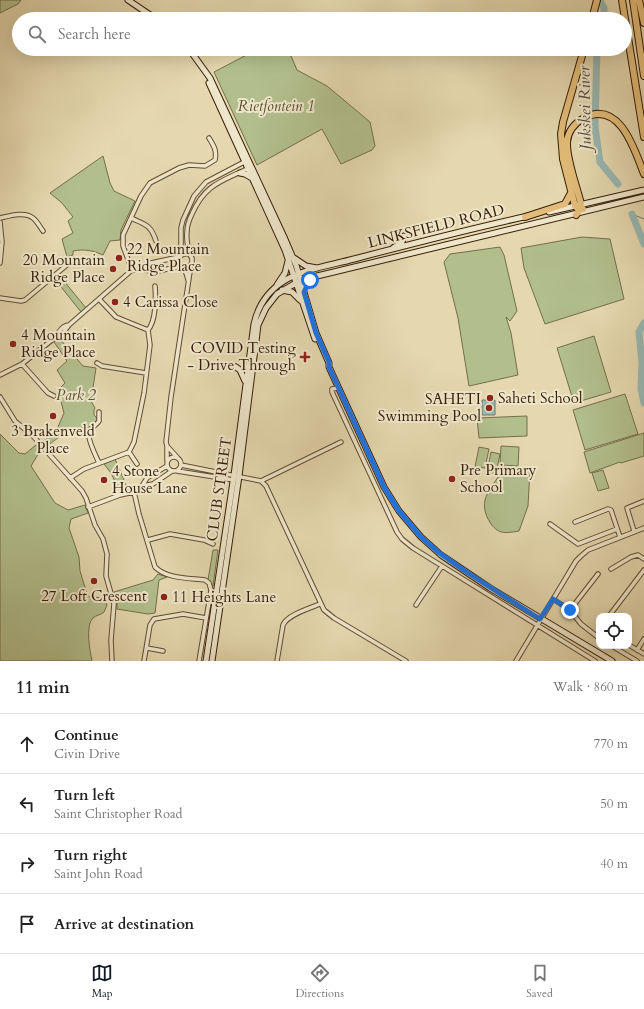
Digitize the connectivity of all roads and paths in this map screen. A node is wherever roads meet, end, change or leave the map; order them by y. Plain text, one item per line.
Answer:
1 (128, 0) edge
2 (622, 0) edge
3 (632, 0) edge
4 (639, 0) edge
5 (146, 12) edge
6 (624, 12) edge
7 (644, 23) edge
8 (194, 56) edge
9 (582, 56) edge
10 (631, 56) edge
11 (644, 76) edge
12 (644, 137) edge
13 (209, 138) dead end
14 (246, 161) junction
15 (250, 167) junction
16 (240, 173) junction
17 (644, 174) edge
18 (253, 179) junction
19 (643, 190) edge
20 (571, 192) junction
21 (644, 197) edge
22 (631, 200) junction
23 (580, 207) junction
24 (576, 215) junction
25 (526, 217) junction
26 (0, 218) edge
27 (131, 218) junction
28 (0, 222) edge
29 (43, 231) dead end
30 (404, 236) dead end
31 (156, 241) dead end
32 (389, 250) junction
33 (189, 254) junction
34 (180, 256) junction
35 (74, 259) dead end
36 (290, 259) junction
37 (168, 260) junction
38 (0, 264) edge
39 (191, 265) junction
40 (182, 267) junction
41 (169, 268) junction
42 (318, 268) junction
43 (143, 269) junction
44 (132, 270) junction
45 (296, 275) junction
46 (313, 277) junction
47 (189, 281) junction
48 (298, 282) junction
49 (155, 286) dead end
50 (276, 287) junction
51 (282, 290) junction
52 (304, 292) junction
53 (0, 298) edge
54 (99, 299) junction
55 (302, 302) junction
56 (257, 321) junction
57 (148, 330) junction
58 (22, 364) junction
59 (97, 364) dead end
60 (236, 367) dead end
61 (329, 367) junction
62 (0, 374) edge
63 (146, 374) junction
64 (246, 382) junction
65 (338, 388) junction
66 (54, 396) dead end
67 (0, 397) edge
68 (99, 412) dead end
69 (341, 442) dead end
70 (167, 446) junction
71 (129, 452) junction
72 (177, 457) junction
73 (167, 462) junction
74 (98, 463) junction
75 (137, 464) dead end
76 (181, 465) junction
77 (167, 466) junction
78 (172, 471) junction
79 (177, 471) junction
80 (157, 472) junction
81 (70, 478) junction
82 (236, 478) junction
83 (160, 479) junction
84 (261, 481) junction
85 (142, 486) junction
86 (134, 492) junction
87 (644, 501) edge
88 (88, 507) junction
89 (575, 522) dead end
90 (550, 524) dead end
91 (644, 528) edge
92 (617, 529) junction
93 (634, 531) junction
94 (620, 537) junction
95 (148, 540) junction
96 (213, 544) dead end
97 (644, 559) edge
98 (442, 566) junction
99 (611, 569) dead end
100 (644, 570) edge
101 (598, 574) dead end
102 (553, 599) junction
103 (320, 604) junction
104 (416, 605) dead end
105 (570, 610) junction
106 (611, 613) edge
107 (206, 618) junction
108 (540, 619) junction
109 (537, 626) junction
110 (596, 636) edge
111 (644, 639) edge
112 (632, 647) edge
113 (146, 648) junction
114 (617, 649) edge
115 (638, 650) junction
116 (163, 651) dead end
117 (644, 654) edge
118 (112, 661) edge
119 (144, 661) edge
120 (199, 661) edge
121 (206, 661) edge
122 (212, 661) edge
123 (277, 661) edge
124 (406, 661) edge
125 (516, 661) edge
126 (595, 661) edge
127 (612, 661) edge
128 (637, 661) edge

1 - 5 main road
2 - 6 highway
3 - 11 highway
4 - 7 highway
8 - 14 main road
9 - 20 highway
10 - 12 highway
13 - 27 street
14 - 15 main road
14 - 34 street
15 - 16 street
15 - 18 main road
15 - 36 main road
16 - 18 main road
16 - 33 street
17 - 23 highway
18 - 36 main road
19 - 23 main road, LINKSFIELD ROAD
20 - 23 highway
20 - 25 highway
21 - 22 main road, LINKSFIELD ROAD
22 - 23 main road
22 - 24 main road, LINKSFIELD ROAD
23 - 24 highway
23 - 25 main road, LINKSFIELD ROAD
24 - 46 main road, LINKSFIELD ROAD
25 - 32 main road, LINKSFIELD ROAD
26 - 29 street
27 - 31 street
27 - 44 street
28 - 38 street
30 - 32 main road
32 - 42 main road, LINKSFIELD ROAD
33 - 34 street
33 - 39 street
34 - 37 street
34 - 40 street
35 - 53 street
36 - 42 main road
36 - 45 main road
36 - 50 main road
37 - 41 street
37 - 43 street
39 - 40 street
39 - 47 street
40 - 41 street
40 - 47 street
41 - 43 street
42 - 45 main road, LINKSFIELD ROAD
43 - 44 street
44 - 54 street
45 - 48 main road
45 - 50 main road, LINKSFIELD ROAD
46 - 48 main road, LINKSFIELD ROAD
46 - 52 main road
47 - 70 street
48 - 51 main road, LINKSFIELD ROAD
48 - 52 main road
48 - 55 main road
49 - 57 street
50 - 56 main road, LINKSFIELD ROAD
51 - 55 main road
51 - 56 main road, LINKSFIELD ROAD
52 - 61 main road
54 - 57 street
54 - 58 street
55 - 61 main road
56 - 64 main road, CLUB STREET
56 - 82 main road, CLUB STREET
57 - 63 street
58 - 62 street
58 - 66 street
59 - 63 street
60 - 64 main road
61 - 65 main road
63 - 71 street
64 - 82 main road, CLUB STREET
65 - 98 street
65 - 108 main road
67 - 81 street
68 - 74 street
69 - 84 street
70 - 72 street
70 - 73 street
71 - 74 street
71 - 75 street
72 - 73 street
72 - 76 street
73 - 77 street
74 - 81 street
76 - 79 street
76 - 82 street
77 - 78 street
77 - 80 street
78 - 79 street
78 - 83 street
79 - 82 street
80 - 83 street
80 - 85 street
81 - 88 street
82 - 84 street
82 - 121 main road, CLUB STREET
82 - 122 main road, CLUB STREET
83 - 85 street
84 - 103 street
85 - 86 street
86 - 88 street
86 - 95 street
87 - 93 street
88 - 118 street
89 - 92 street
90 - 92 street
91 - 93 street
92 - 94 street
93 - 94 street
94 - 102 street
95 - 96 street
95 - 107 street
97 - 99 street
98 - 104 street
98 - 109 street
100 - 106 street
101 - 105 street
102 - 105 street
102 - 108 street
103 - 123 street
103 - 124 street
105 - 110 street
107 - 113 street
107 - 120 street
108 - 109 street
108 - 127 main road
109 - 125 street
109 - 126 street
111 - 115 street
112 - 115 street
113 - 116 street
113 - 119 street
114 - 128 street
115 - 117 street

